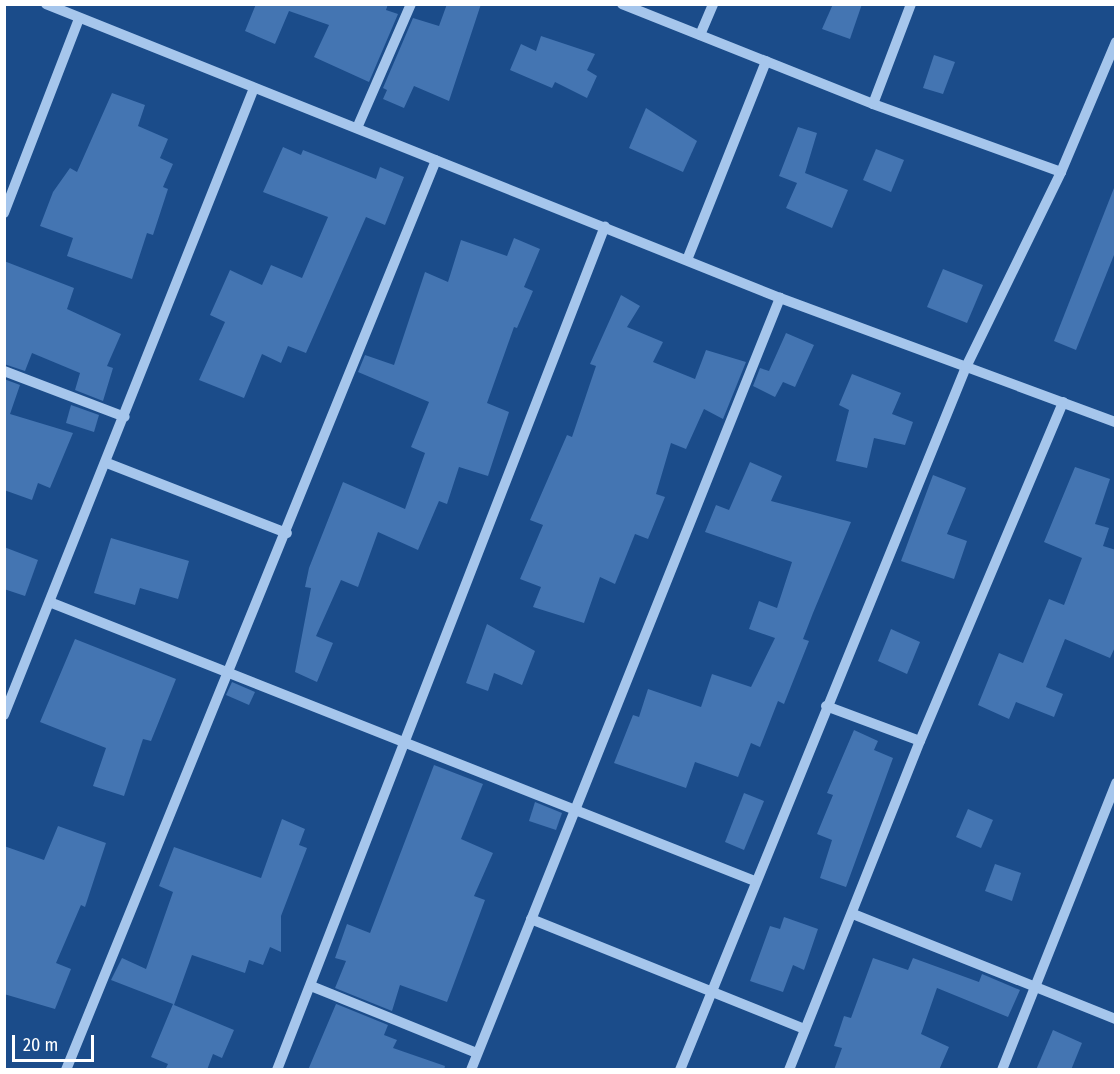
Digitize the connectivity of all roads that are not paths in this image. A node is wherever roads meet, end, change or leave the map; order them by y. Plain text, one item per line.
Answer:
1 (46, 4) edge
2 (411, 4) edge
3 (622, 4) edge
4 (713, 4) edge
5 (911, 4) edge
6 (79, 19) junction
7 (700, 35) junction
8 (1116, 42) edge
9 (766, 61) junction
10 (254, 88) junction
11 (873, 104) junction
12 (357, 128) junction
13 (436, 160) junction
14 (1060, 172) junction
15 (4, 213) edge
16 (605, 226) junction
17 (687, 260) junction
18 (780, 298) junction
19 (966, 367) junction
20 (4, 371) edge
21 (1063, 402) junction
22 (125, 417) junction
23 (1116, 422) edge
24 (107, 463) junction
25 (286, 533) junction
26 (52, 603) junction
27 (230, 674) junction
28 (826, 706) junction
29 (4, 715) edge
30 (920, 741) junction
31 (405, 742) junction
32 (1116, 783) edge
33 (574, 808) junction
34 (1111, 810) edge
35 (755, 881) junction
36 (853, 914) junction
37 (531, 920) junction
38 (311, 986) junction
39 (1035, 988) junction
40 (713, 991) junction
41 (1116, 1019) edge
42 (805, 1029) junction
43 (477, 1053) junction
44 (66, 1070) edge
45 (277, 1070) edge
46 (471, 1070) edge
47 (680, 1070) edge
48 (789, 1070) edge
49 (1002, 1070) edge

1 - 6 street
2 - 12 street
3 - 7 street
4 - 7 street
5 - 11 street
6 - 10 street
6 - 15 street
7 - 9 street
8 - 14 street
9 - 11 street
9 - 17 street
10 - 12 street
10 - 22 street
11 - 14 street
12 - 13 street
13 - 16 street
13 - 25 street
14 - 19 street
16 - 17 street
16 - 31 street
17 - 18 street
18 - 19 street
18 - 33 street
19 - 21 street
19 - 28 street
20 - 22 street
21 - 23 street
21 - 30 street
22 - 24 street
24 - 25 street
24 - 26 street
25 - 27 street
26 - 27 street
26 - 29 street
27 - 31 street
27 - 44 street
28 - 30 street
28 - 35 street
30 - 36 street
31 - 33 street
31 - 38 street
32 - 34 street
33 - 35 street
33 - 37 street
34 - 39 street
35 - 40 street
36 - 39 street
36 - 42 street
37 - 40 street
37 - 43 street
38 - 43 street
38 - 45 street
39 - 41 street
39 - 49 street
40 - 42 street
40 - 47 street
42 - 48 street
43 - 46 street

